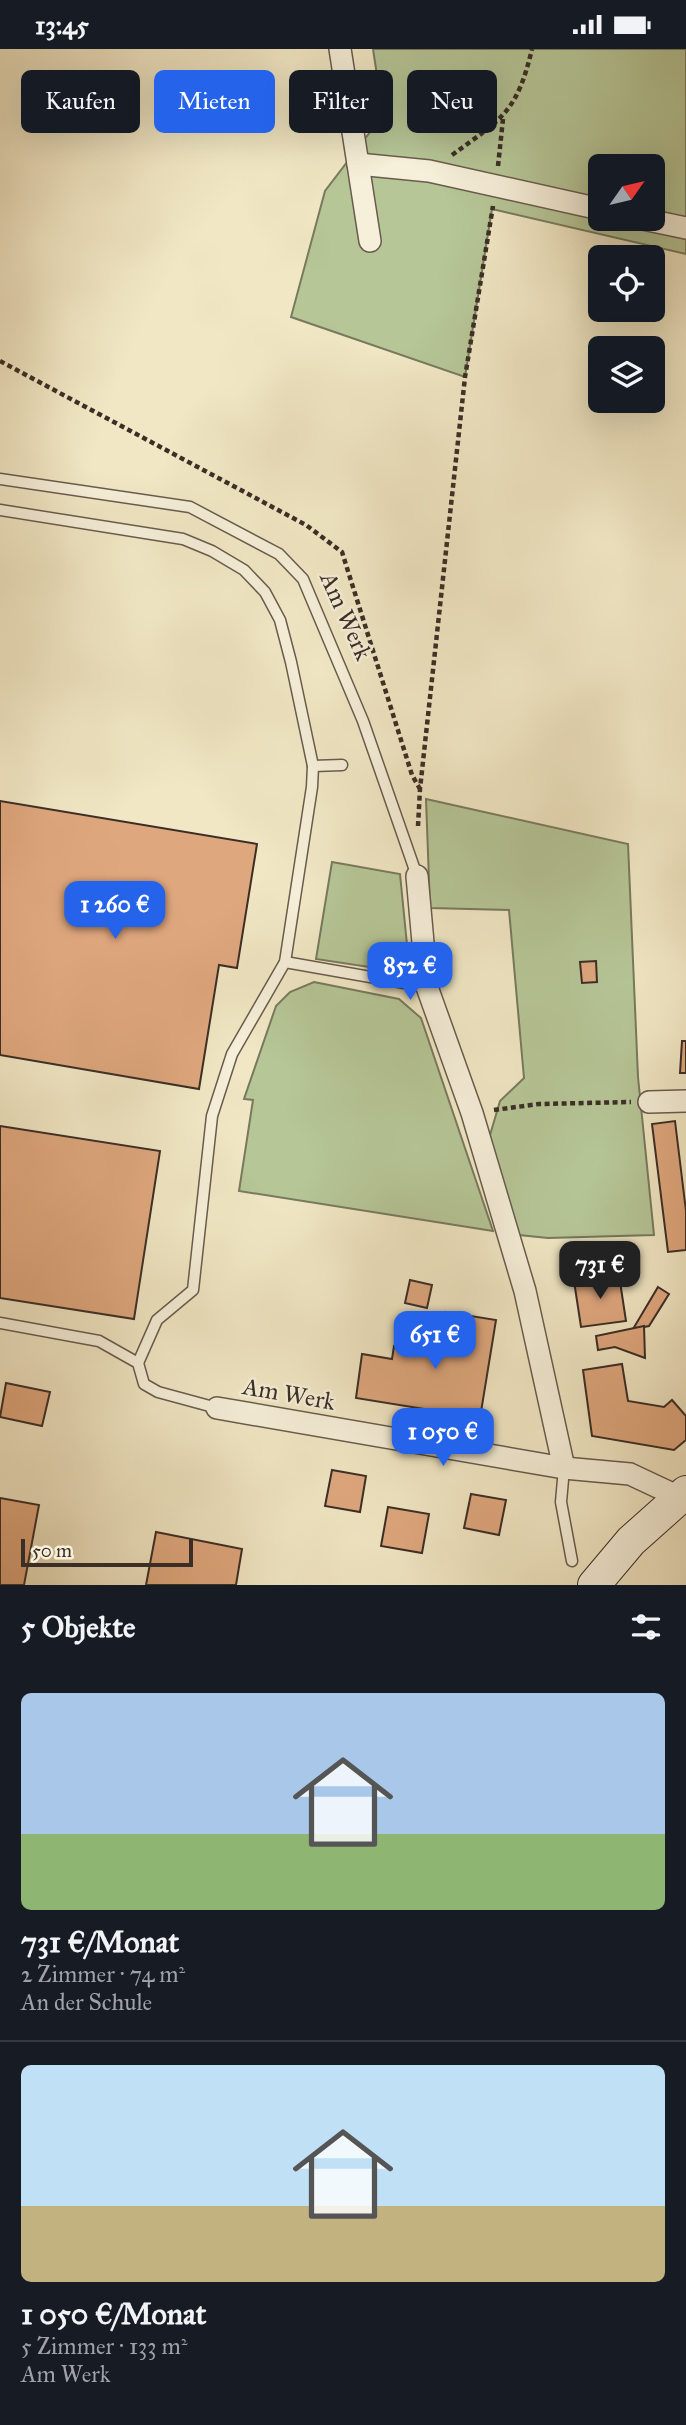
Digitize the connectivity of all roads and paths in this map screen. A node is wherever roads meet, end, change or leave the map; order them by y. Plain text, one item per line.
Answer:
1 (340, 49) edge
2 (532, 49) edge
3 (503, 119) junction
4 (358, 164) junction
5 (429, 171) junction
6 (496, 186) junction
7 (588, 206) edge
8 (665, 224) edge
9 (686, 229) edge
10 (370, 241) dead end
11 (0, 479) edge
12 (0, 510) edge
13 (342, 765) dead end
14 (313, 766) junction
15 (417, 876) junction
16 (285, 962) junction
17 (427, 987) junction
18 (686, 1101) edge
19 (649, 1102) joint
20 (472, 1113) junction
21 (0, 1323) edge
22 (138, 1363) junction
23 (217, 1408) joint
24 (564, 1468) junction
25 (683, 1494) edge
26 (572, 1561) dead end
27 (594, 1585) edge

1 - 4 street
2 - 3 path
3 - 5 path
3 - 6 path
4 - 5 street
4 - 10 street
5 - 6 street
6 - 7 street
6 - 15 path
8 - 9 street
11 - 15 lane, Am Werk
12 - 14 lane
13 - 14 lane
14 - 16 lane
15 - 17 street, Am Werk
16 - 17 lane
16 - 22 lane
17 - 20 street, Am Werk
18 - 19 street
19 - 20 path
20 - 24 street, Am Werk
21 - 22 lane
22 - 23 lane
23 - 24 street, Am Werk
24 - 25 street, Am Werk
24 - 26 lane
25 - 27 street

